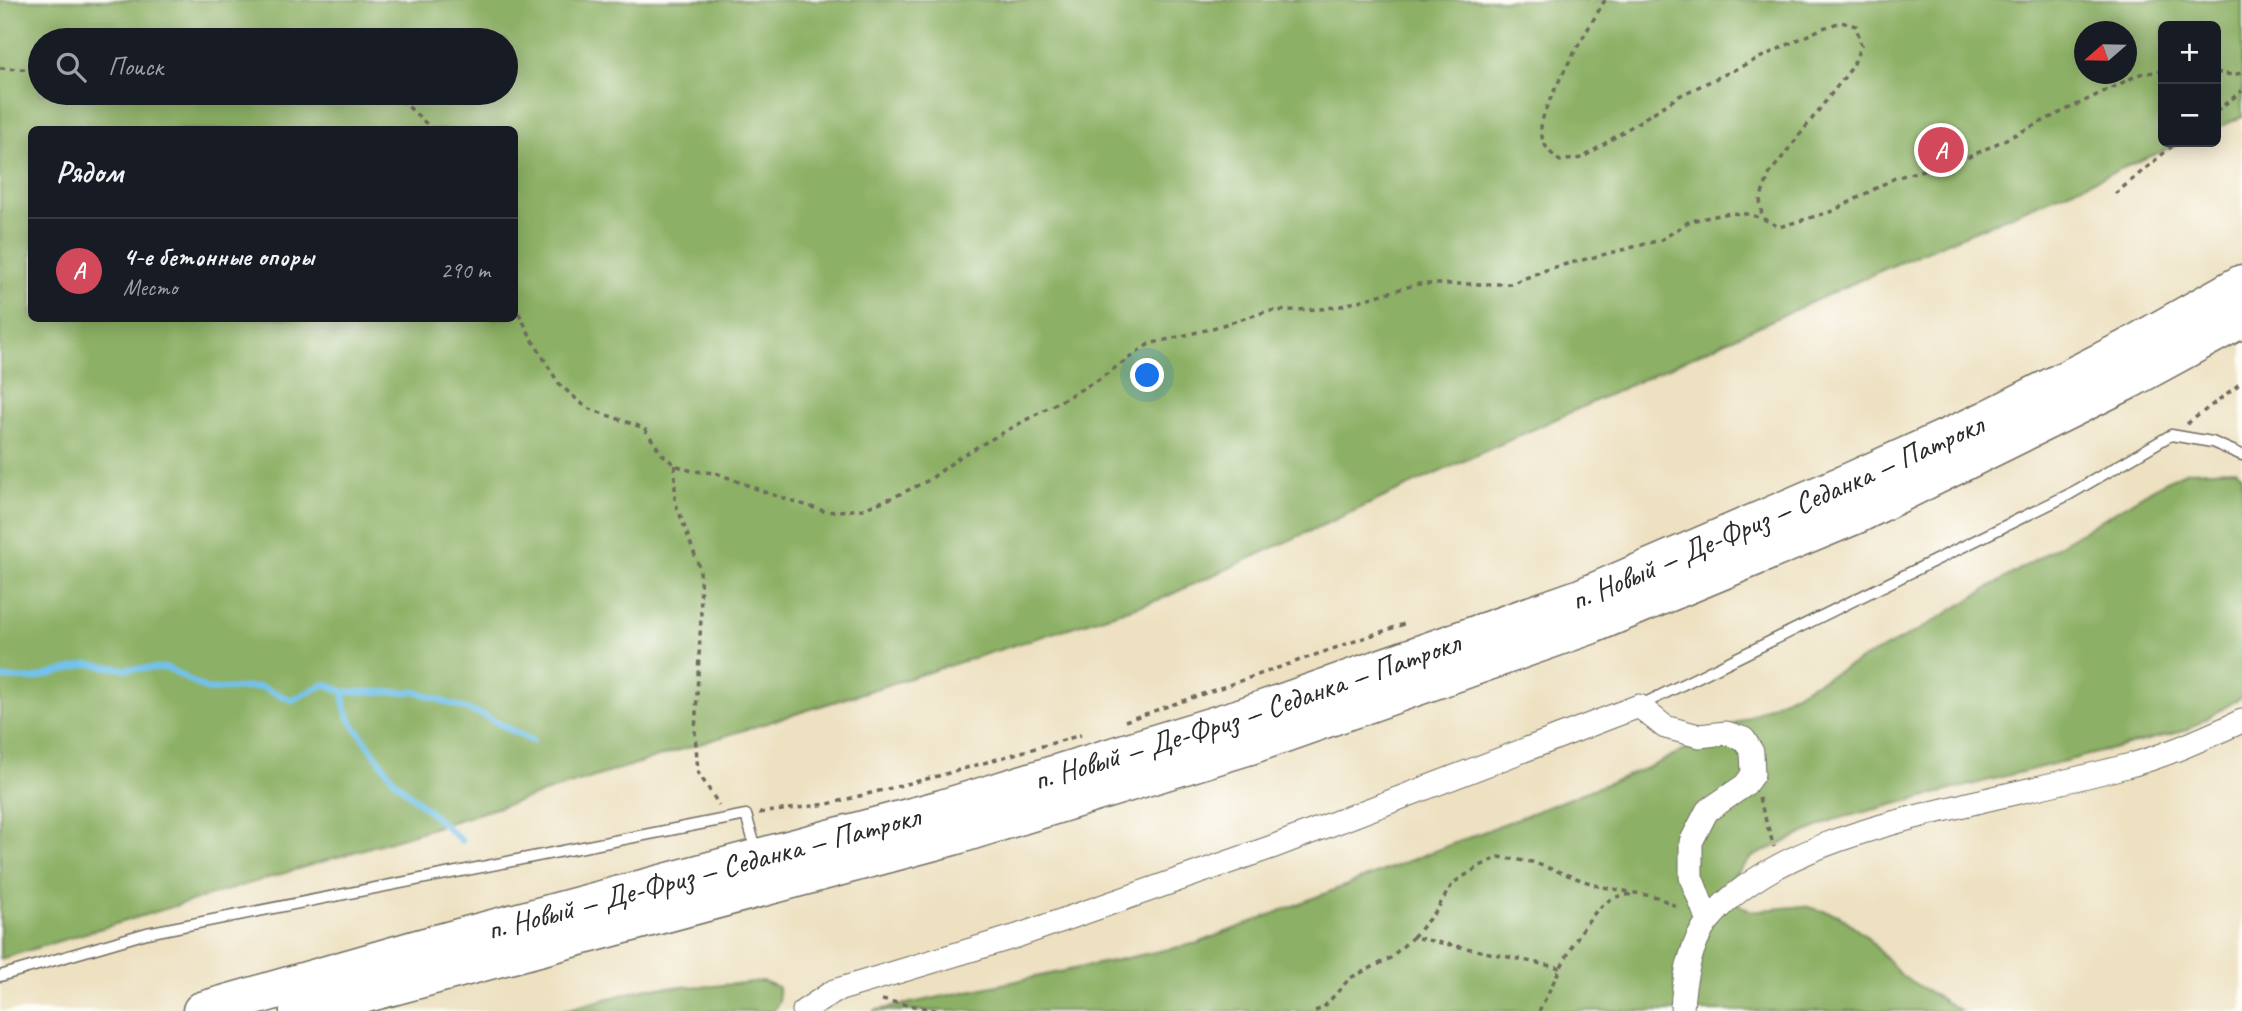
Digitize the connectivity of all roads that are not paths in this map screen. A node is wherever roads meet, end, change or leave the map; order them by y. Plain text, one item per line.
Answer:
1 (2242, 284) edge
2 (2242, 318) edge
3 (2242, 455) edge
4 (1639, 706) junction
5 (2242, 721) edge
6 (756, 849) dead end
7 (1708, 921) junction
8 (0, 976) edge
9 (202, 1011) edge
10 (299, 1011) edge
11 (804, 1011) edge
12 (1682, 1011) edge

1 - 9 highway, п. Новый — Де-Фриз — Седанка — Патрокл
2 - 10 highway, п. Новый — Де-Фриз — Седанка — Патрокл
3 - 4 lane
4 - 7 street
4 - 11 street
5 - 7 street
6 - 8 lane
7 - 12 street

